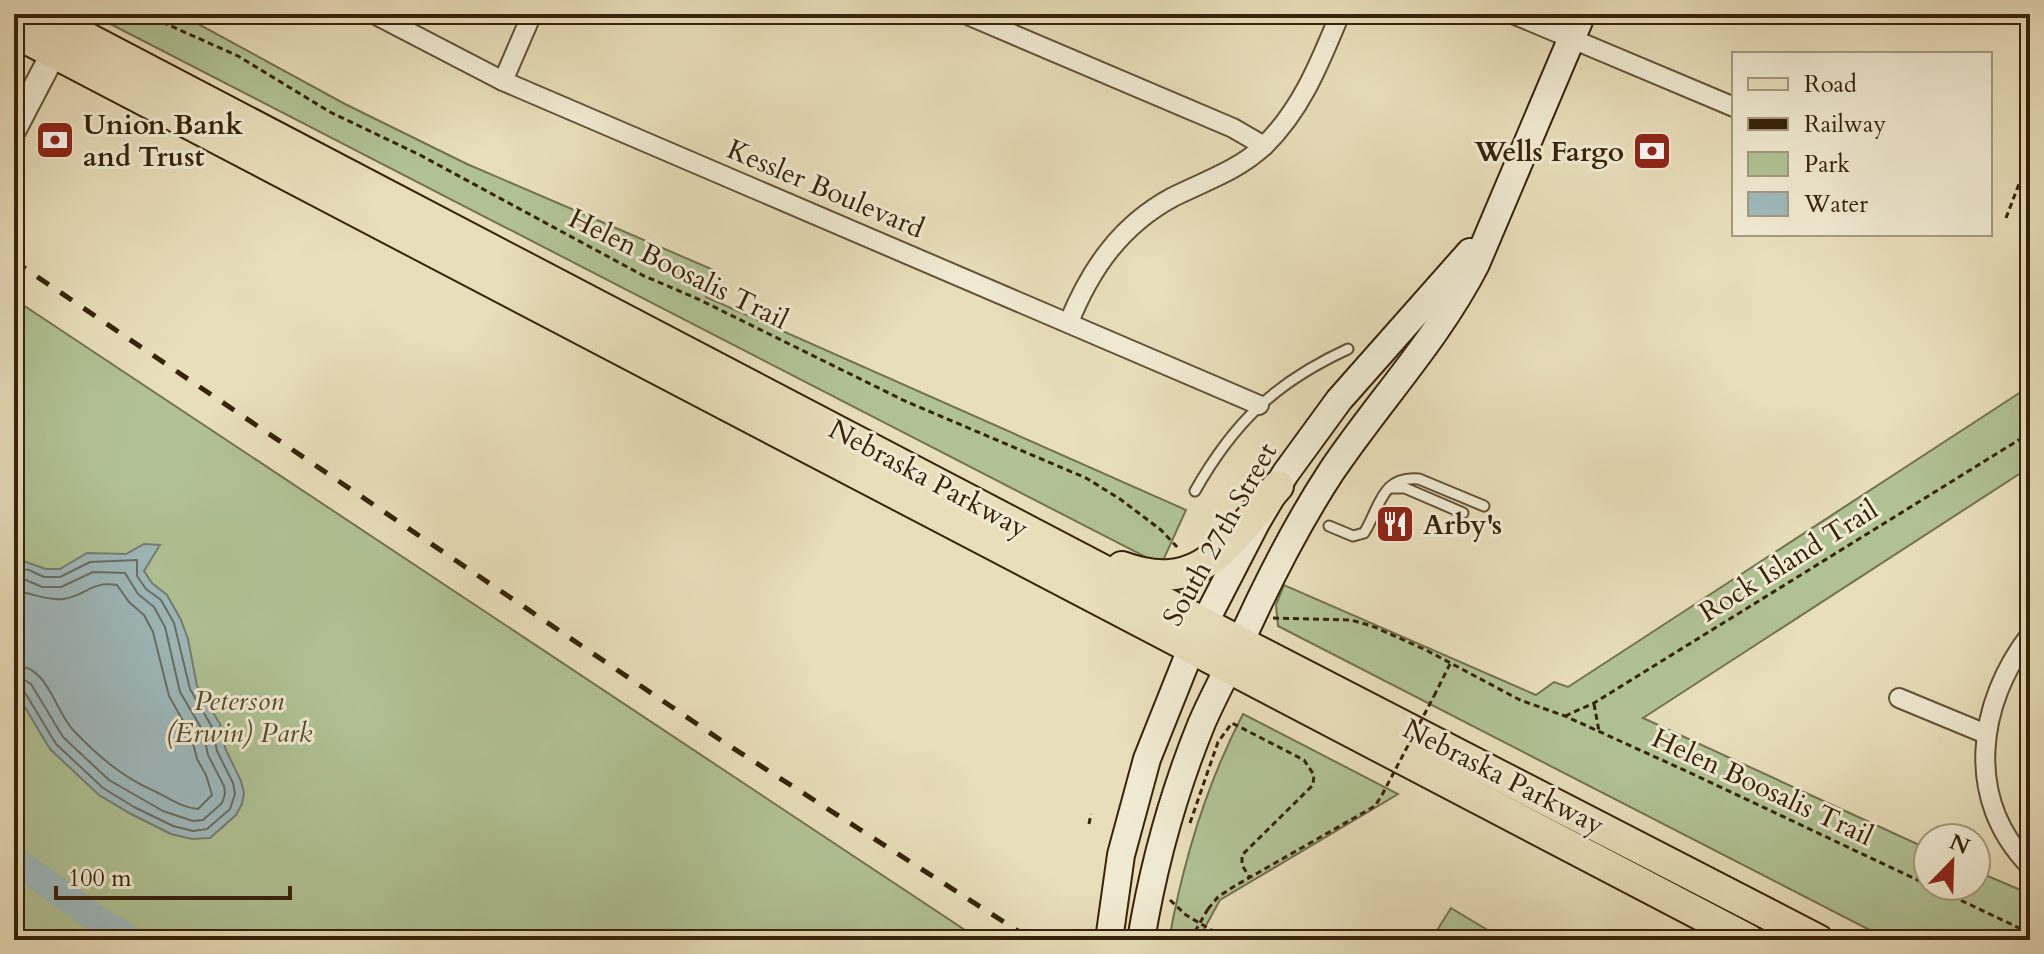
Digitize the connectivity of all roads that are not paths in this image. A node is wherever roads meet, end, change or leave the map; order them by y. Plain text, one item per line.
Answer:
1 (374, 14) edge
2 (532, 14) edge
3 (965, 14) edge
4 (1340, 14) edge
5 (1513, 14) edge
6 (1582, 14) edge
7 (54, 31) edge
8 (14, 32) edge
9 (1572, 39) junction
10 (503, 81) junction
11 (1732, 106) edge
12 (14, 129) edge
13 (1264, 146) junction
14 (1496, 217) junction
15 (1069, 322) junction
16 (1405, 326) junction
17 (1348, 349) dead end
18 (1402, 379) junction
19 (1259, 405) junction
20 (1278, 486) junction
21 (1388, 488) junction
22 (1195, 491) dead end
23 (978, 504) junction
24 (1484, 506) dead end
25 (1463, 513) dead end
26 (1329, 526) dead end
27 (1205, 623) junction
28 (2030, 635) edge
29 (1191, 649) junction
30 (1234, 655) junction
31 (1899, 698) dead end
32 (1986, 734) junction
33 (2030, 866) edge
34 (1109, 940) edge
35 (1141, 940) edge
36 (1749, 940) edge
37 (1818, 940) edge

1 - 10 street, Kessler Boulevard
2 - 10 street
3 - 13 street
4 - 13 street
5 - 9 street
6 - 9 main road, South 27th Street
7 - 8 main road, Nebraska Parkway
7 - 12 street
7 - 23 main road, Nebraska Parkway
7 - 29 main road, Nebraska Parkway
9 - 11 street
9 - 14 main road, South 27th Street
10 - 15 street, Kessler Boulevard
13 - 15 street
14 - 16 main road, South 27th Street
14 - 18 main road, South 27th Street
15 - 19 street, Kessler Boulevard
16 - 18 main road
16 - 20 main road, South 27th Street
17 - 19 lane
18 - 30 main road, South 27th Street
19 - 22 lane
20 - 23 main road
20 - 27 main road, South 27th Street
21 - 24 lane
21 - 25 lane
21 - 26 lane
23 - 27 main road, Nebraska Parkway
27 - 29 main road, South 27th Street
27 - 30 main road, Nebraska Parkway
28 - 32 street
29 - 30 main road, Nebraska Parkway
29 - 34 main road, South 27th Street
30 - 35 main road, South 27th Street
30 - 36 main road, Nebraska Parkway
30 - 37 main road, Nebraska Parkway
31 - 32 street
32 - 33 street

